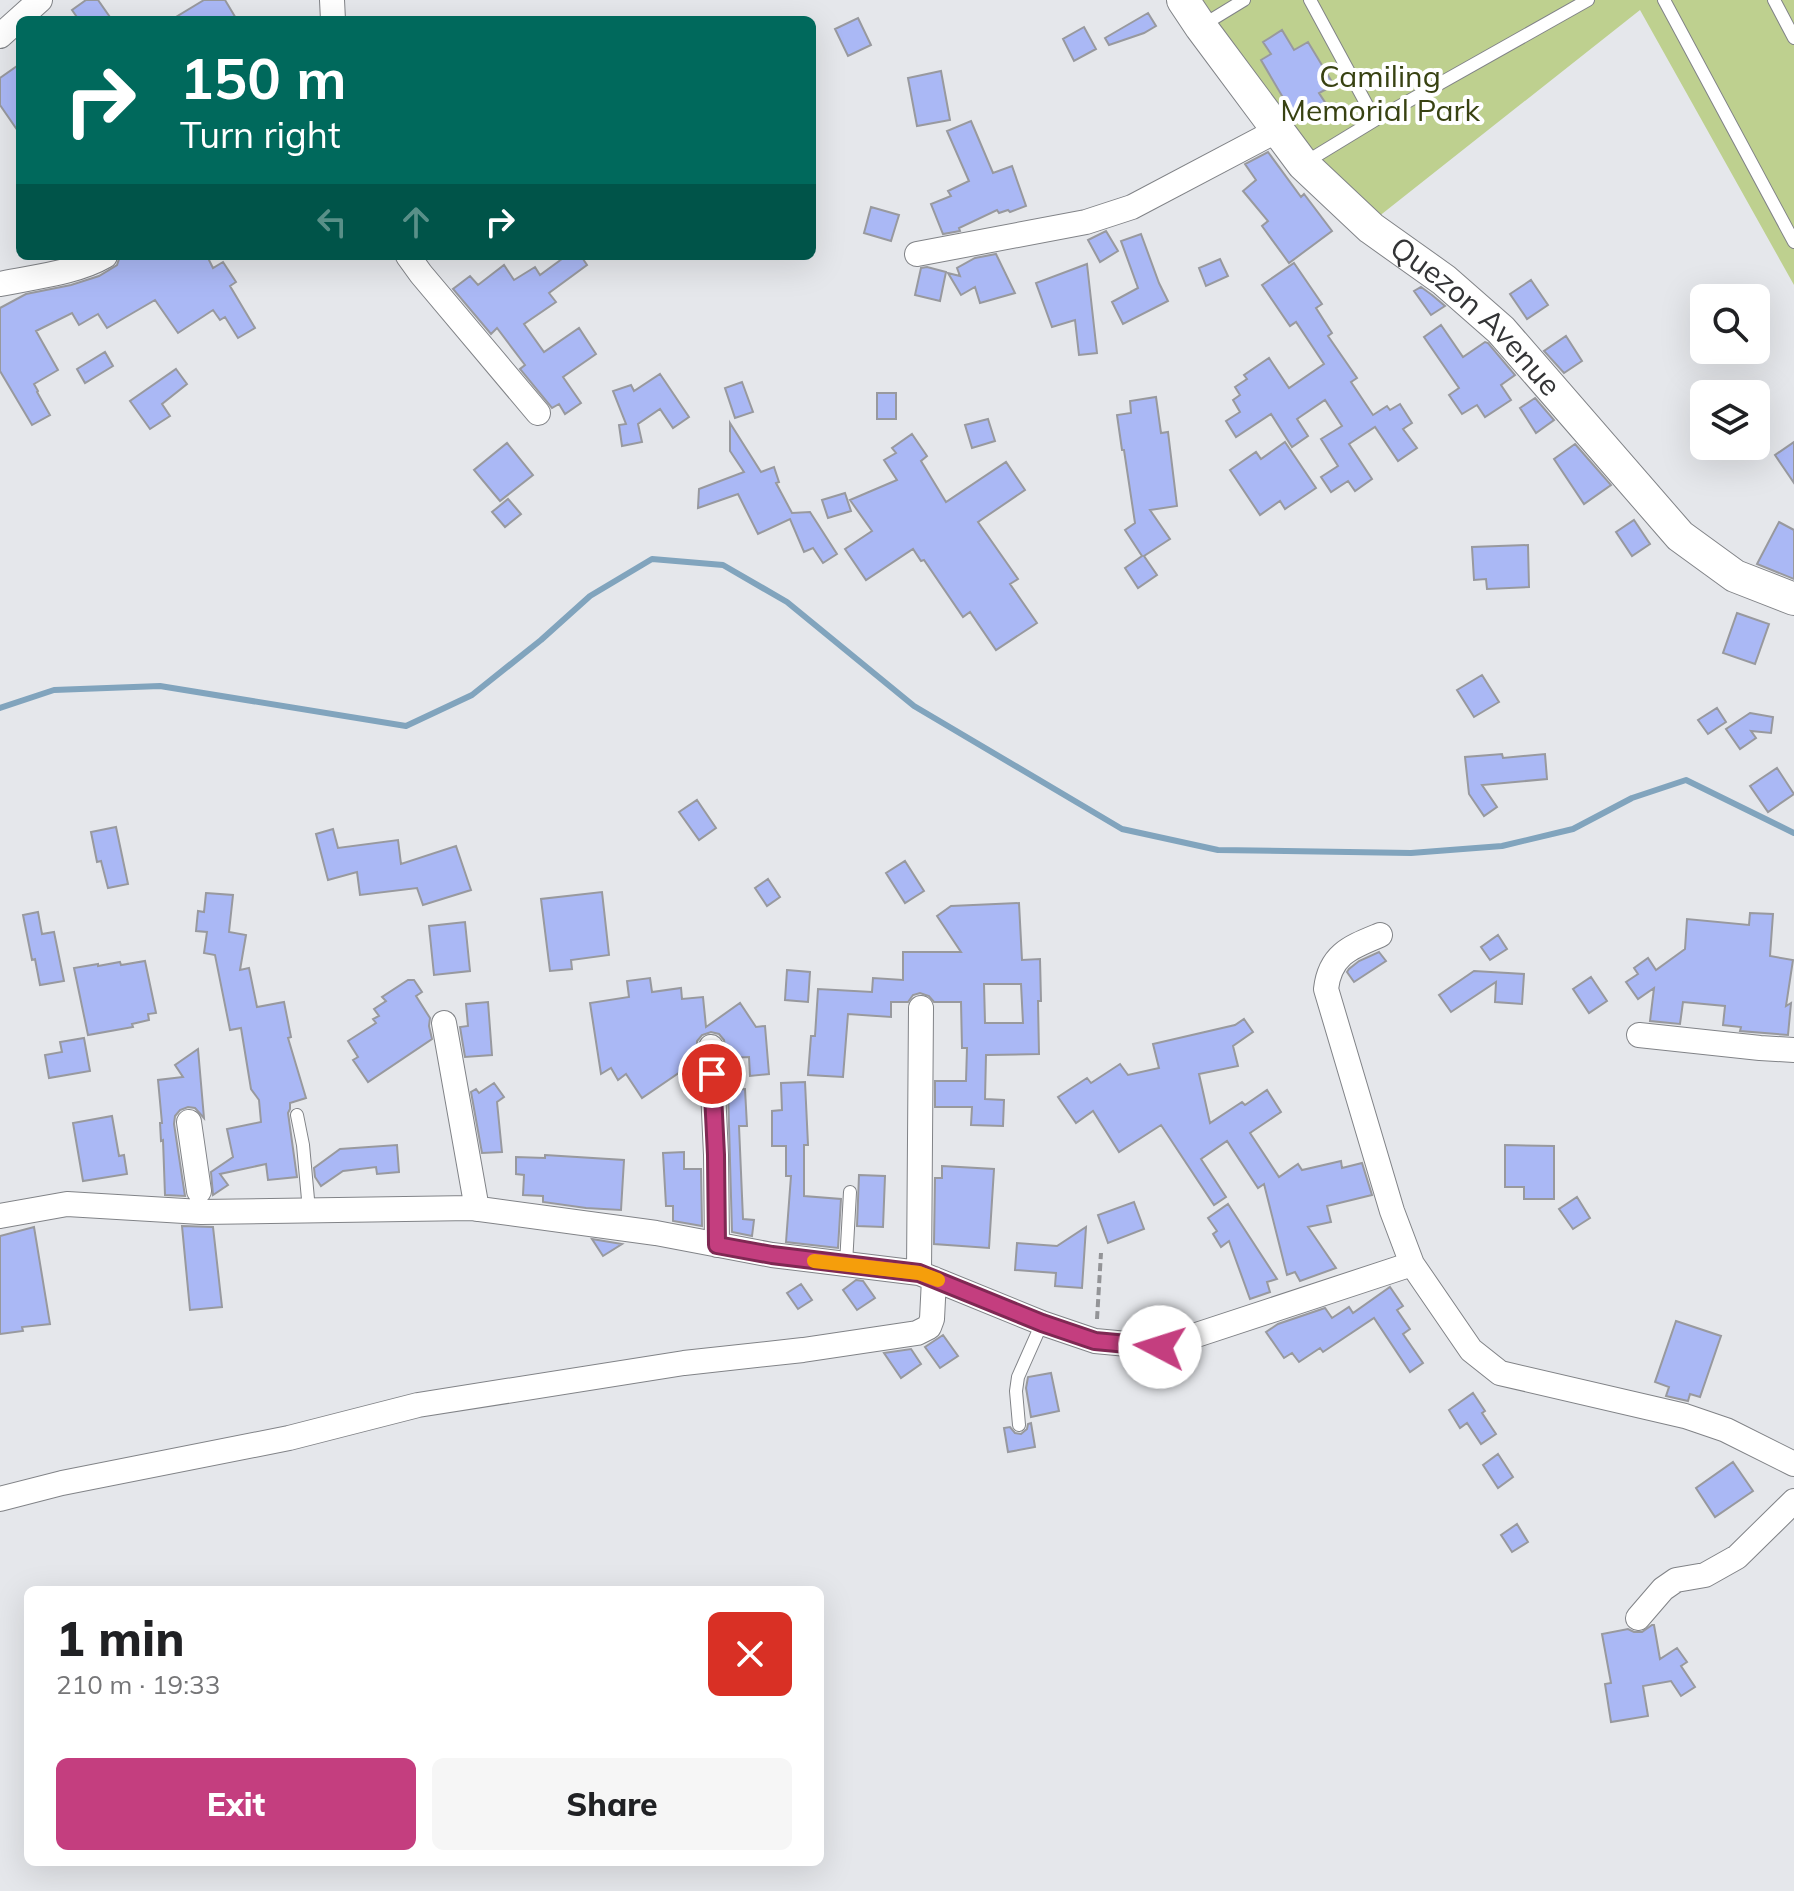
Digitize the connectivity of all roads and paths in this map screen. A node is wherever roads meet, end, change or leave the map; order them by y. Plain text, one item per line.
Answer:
1 (40, 0) edge
2 (1183, 0) edge
3 (1244, 0) edge
4 (1310, 0) edge
5 (1588, 0) edge
6 (1664, 0) edge
7 (1774, 0) edge
8 (22, 16) edge
9 (16, 22) edge
10 (1201, 27) junction
11 (0, 36) edge
12 (1794, 38) edge
13 (1375, 120) junction
14 (1278, 130) junction
15 (1303, 164) junction
16 (1794, 242) edge
17 (917, 254) dead end
18 (98, 260) edge
19 (411, 260) edge
20 (0, 284) edge
21 (538, 413) dead end
22 (1794, 599) edge
23 (1380, 935) dead end
24 (921, 1008) dead end
25 (444, 1023) dead end
26 (1639, 1035) dead end
27 (711, 1047) dead end
28 (1794, 1050) edge
29 (297, 1115) dead end
30 (189, 1122) dead end
31 (850, 1192) dead end
32 (200, 1202) junction
33 (477, 1209) junction
34 (309, 1210) junction
35 (0, 1216) edge
36 (717, 1245) junction
37 (1101, 1253) dead end
38 (846, 1264) junction
39 (1412, 1264) junction
40 (927, 1276) junction
41 (1042, 1323) junction
42 (1095, 1341) junction
43 (1019, 1425) dead end
44 (1794, 1464) edge
45 (0, 1499) edge
46 (1794, 1501) edge
47 (1638, 1618) dead end

1 - 8 street
2 - 10 street, Quezon Avenue
3 - 10 lane
4 - 13 lane
5 - 13 lane
6 - 16 lane
7 - 12 lane
9 - 11 street
10 - 14 street, Quezon Avenue
13 - 15 lane
14 - 15 street, Quezon Avenue
14 - 17 street
15 - 22 street, Quezon Avenue
18 - 20 street
19 - 21 street
23 - 39 street
24 - 40 street
25 - 33 street
26 - 28 street
27 - 36 street
29 - 34 lane
30 - 32 street
31 - 38 lane
32 - 34 street
32 - 35 street
33 - 34 street
33 - 36 street
36 - 38 street
37 - 42 path
38 - 40 street
39 - 42 street
39 - 44 street
40 - 41 street
40 - 45 street
41 - 42 street
41 - 43 lane
46 - 47 street

